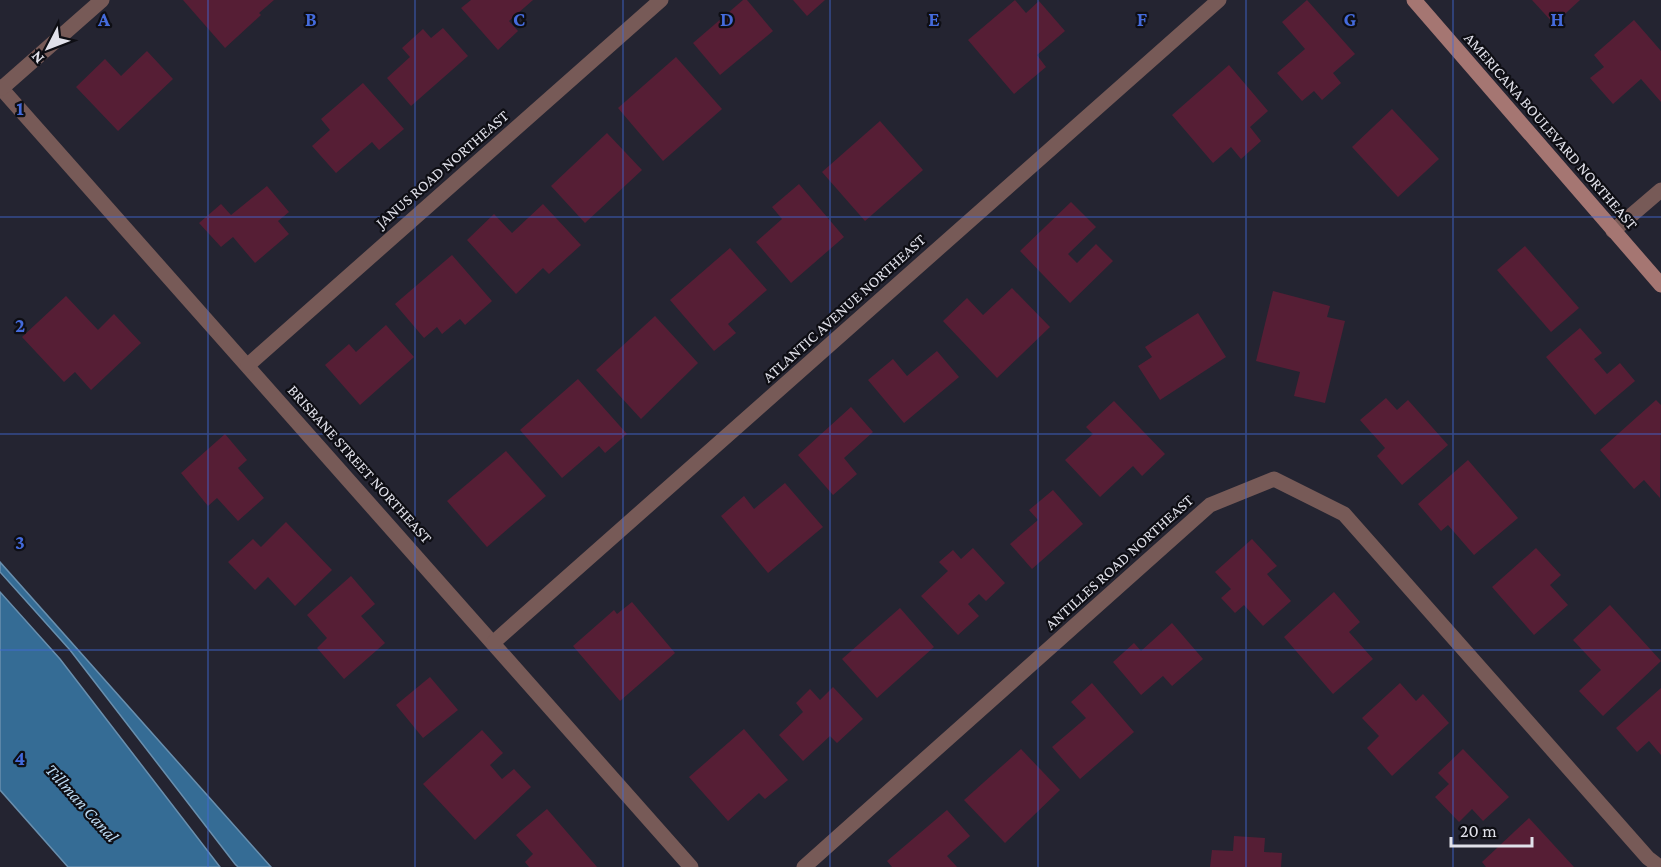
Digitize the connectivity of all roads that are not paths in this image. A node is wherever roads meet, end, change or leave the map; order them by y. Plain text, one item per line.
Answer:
1 (102, 0) edge
2 (661, 0) edge
3 (1219, 0) edge
4 (1414, 0) edge
5 (1, 87) edge
6 (1661, 190) edge
7 (1613, 231) junction
8 (1661, 285) edge
9 (248, 365) junction
10 (494, 642) junction
11 (691, 867) edge
12 (804, 867) edge
13 (1660, 867) edge

1 - 5 street
2 - 9 street, JANUS ROAD NORTHEAST
3 - 10 street, ATLANTIC AVENUE NORTHEAST
4 - 7 street, AMERICANA BOULEVARD NORTHEAST
5 - 9 street, BRISBANE STREET NORTHEAST
6 - 7 street
7 - 8 street, AMERICANA BOULEVARD NORTHEAST
9 - 10 street, BRISBANE STREET NORTHEAST
10 - 11 street, BRISBANE STREET NORTHEAST
12 - 13 street, ANTILLES ROAD NORTHEAST

